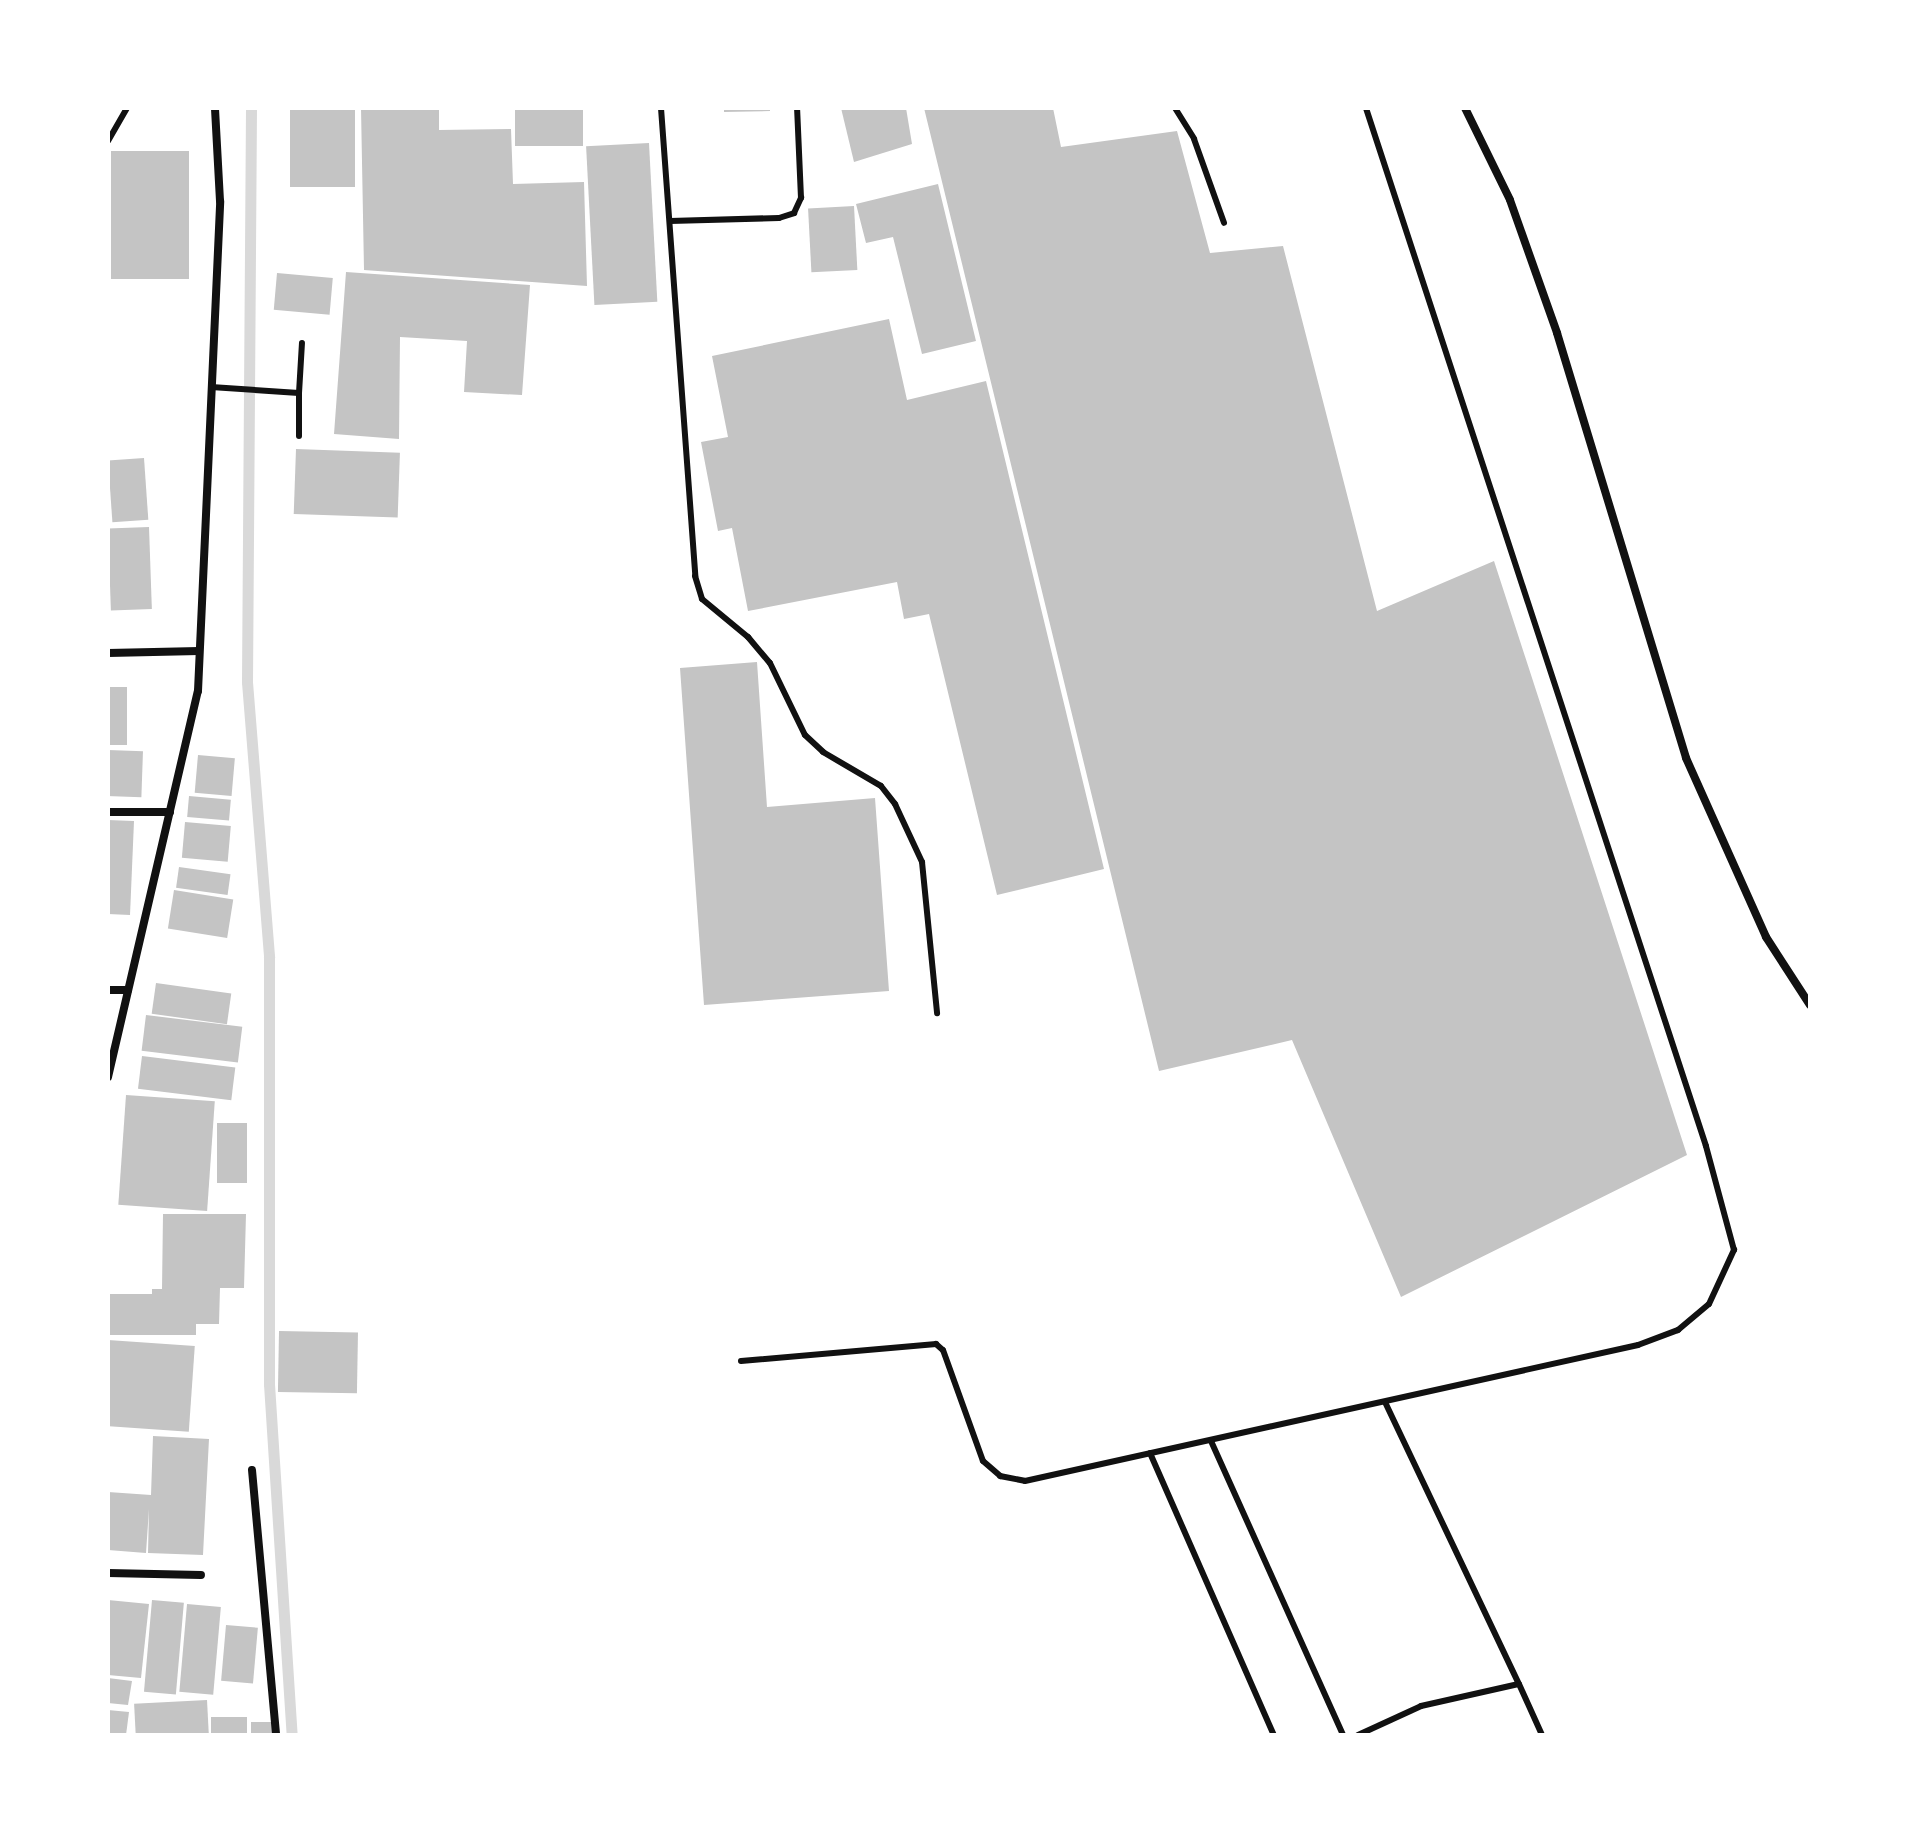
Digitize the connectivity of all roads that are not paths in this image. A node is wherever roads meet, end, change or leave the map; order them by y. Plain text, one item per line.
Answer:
1 (127, 108) edge
2 (215, 108) edge
3 (661, 108) edge
4 (797, 108) edge
5 (1175, 108) edge
6 (1366, 108) edge
7 (1465, 108) edge
8 (108, 141) edge
9 (670, 221) junction
10 (1224, 223) dead end
11 (302, 343) dead end
12 (211, 387) junction
13 (299, 393) junction
14 (299, 436) dead end
15 (199, 651) junction
16 (108, 653) edge
17 (108, 812) edge
18 (170, 812) junction
19 (108, 990) edge
20 (128, 990) junction
21 (1810, 1005) edge
22 (937, 1013) dead end
23 (108, 1077) edge
24 (741, 1361) dead end
25 (1385, 1402) junction
26 (1211, 1441) junction
27 (1150, 1453) junction
28 (252, 1470) dead end
29 (108, 1573) edge
30 (201, 1575) dead end
31 (1519, 1684) junction
32 (276, 1735) edge
33 (1274, 1735) edge
34 (1343, 1735) edge
35 (1358, 1735) edge
36 (1542, 1735) edge

1 - 8 lane
2 - 12 street
3 - 9 lane
4 - 9 lane
5 - 10 lane
6 - 25 lane
7 - 21 street
9 - 22 lane
11 - 13 lane
12 - 13 lane
12 - 15 street
13 - 14 lane
15 - 16 street
15 - 18 street
17 - 18 street
18 - 20 street
19 - 20 street
20 - 23 street
24 - 27 lane
25 - 26 lane
25 - 31 lane
26 - 27 lane
26 - 34 lane
27 - 33 lane
28 - 32 street
29 - 30 street
31 - 35 lane
31 - 36 lane

